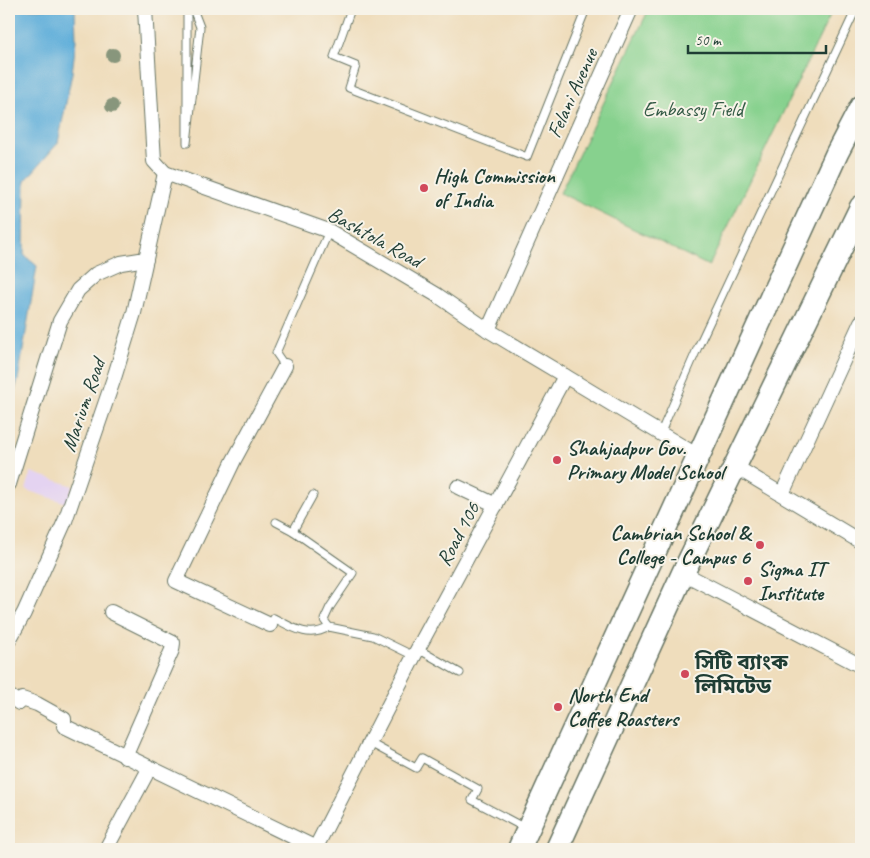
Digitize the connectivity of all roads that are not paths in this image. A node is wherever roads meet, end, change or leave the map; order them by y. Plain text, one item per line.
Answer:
1 (144, 9) edge
2 (187, 9) edge
3 (193, 9) edge
4 (351, 9) edge
5 (586, 9) edge
6 (632, 9) edge
7 (856, 9) edge
8 (861, 107) edge
9 (165, 173) junction
10 (858, 221) edge
11 (328, 230) junction
12 (146, 259) junction
13 (861, 322) edge
14 (488, 330) junction
15 (285, 366) joint
16 (565, 376) junction
17 (661, 432) junction
18 (698, 456) junction
19 (736, 467) junction
20 (9, 484) edge
21 (458, 487) dead end
22 (782, 494) junction
23 (313, 495) dead end
24 (496, 505) junction
25 (276, 522) dead end
26 (294, 530) junction
27 (861, 542) edge
28 (683, 573) junction
29 (111, 612) dead end
30 (270, 624) joint
31 (329, 627) junction
32 (9, 640) edge
33 (416, 653) junction
34 (861, 666) edge
35 (460, 673) dead end
36 (9, 696) edge
37 (370, 743) junction
38 (125, 756) junction
39 (148, 769) junction
40 (524, 840) edge
41 (316, 848) edge
42 (106, 849) edge
43 (558, 849) edge

1 - 9 street, Bashtola Road
2 - 3 lane
4 - 5 lane
6 - 14 street, Felani Avenue
7 - 17 lane
8 - 18 main road
9 - 11 street, Bashtola Road
9 - 12 street, Marium Road
10 - 19 main road
11 - 14 street, Bashtola Road
11 - 15 lane
12 - 20 street
12 - 32 street, Marium Road
13 - 22 street
14 - 16 street, Bashtola Road
15 - 30 street
16 - 17 street
16 - 24 street, Road 106
17 - 18 street
18 - 40 main road
19 - 22 street
19 - 28 main road
21 - 24 street
22 - 27 street
23 - 26 lane
24 - 33 street, Road 106
25 - 26 lane
26 - 31 lane
28 - 34 street
28 - 43 main road
29 - 38 street
30 - 31 lane
31 - 33 lane
33 - 35 lane
33 - 37 street, Road 106
36 - 38 street
37 - 40 lane
37 - 41 street, Road 106
38 - 39 street
39 - 41 street
39 - 42 street

